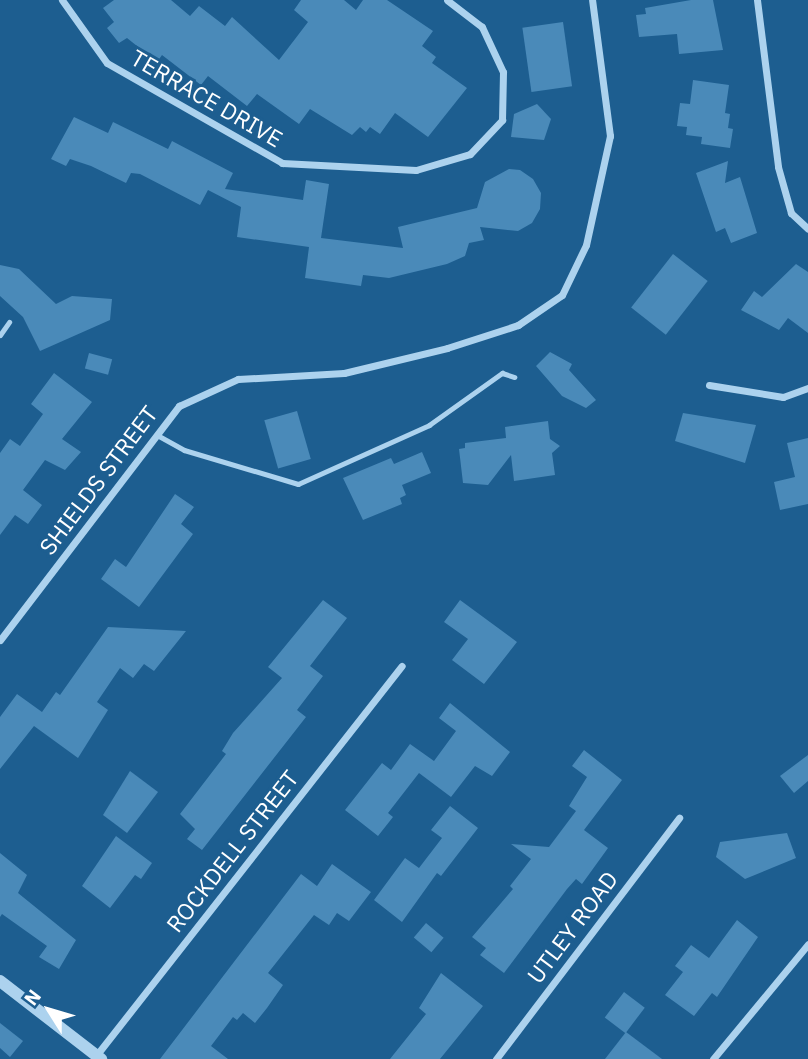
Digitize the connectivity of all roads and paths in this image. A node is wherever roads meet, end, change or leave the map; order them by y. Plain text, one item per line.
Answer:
1 (62, 0) edge
2 (446, 0) edge
3 (592, 0) edge
4 (757, 0) edge
5 (808, 229) edge
6 (9, 322) dead end
7 (0, 335) edge
8 (514, 377) dead end
9 (709, 385) dead end
10 (808, 388) edge
11 (157, 435) junction
12 (0, 640) edge
13 (401, 666) dead end
14 (679, 818) dead end
15 (808, 944) edge
16 (0, 981) edge
17 (97, 1058) edge
18 (496, 1059) edge
19 (713, 1059) edge

1 - 2 street, TERRACE DRIVE
3 - 11 street, SHIELDS STREET
4 - 5 street
6 - 7 lane
8 - 11 lane
9 - 10 street
11 - 12 street, SHIELDS STREET
13 - 17 street, ROCKDELL STREET
14 - 18 street, UTLEY ROAD
15 - 19 street
16 - 17 street

